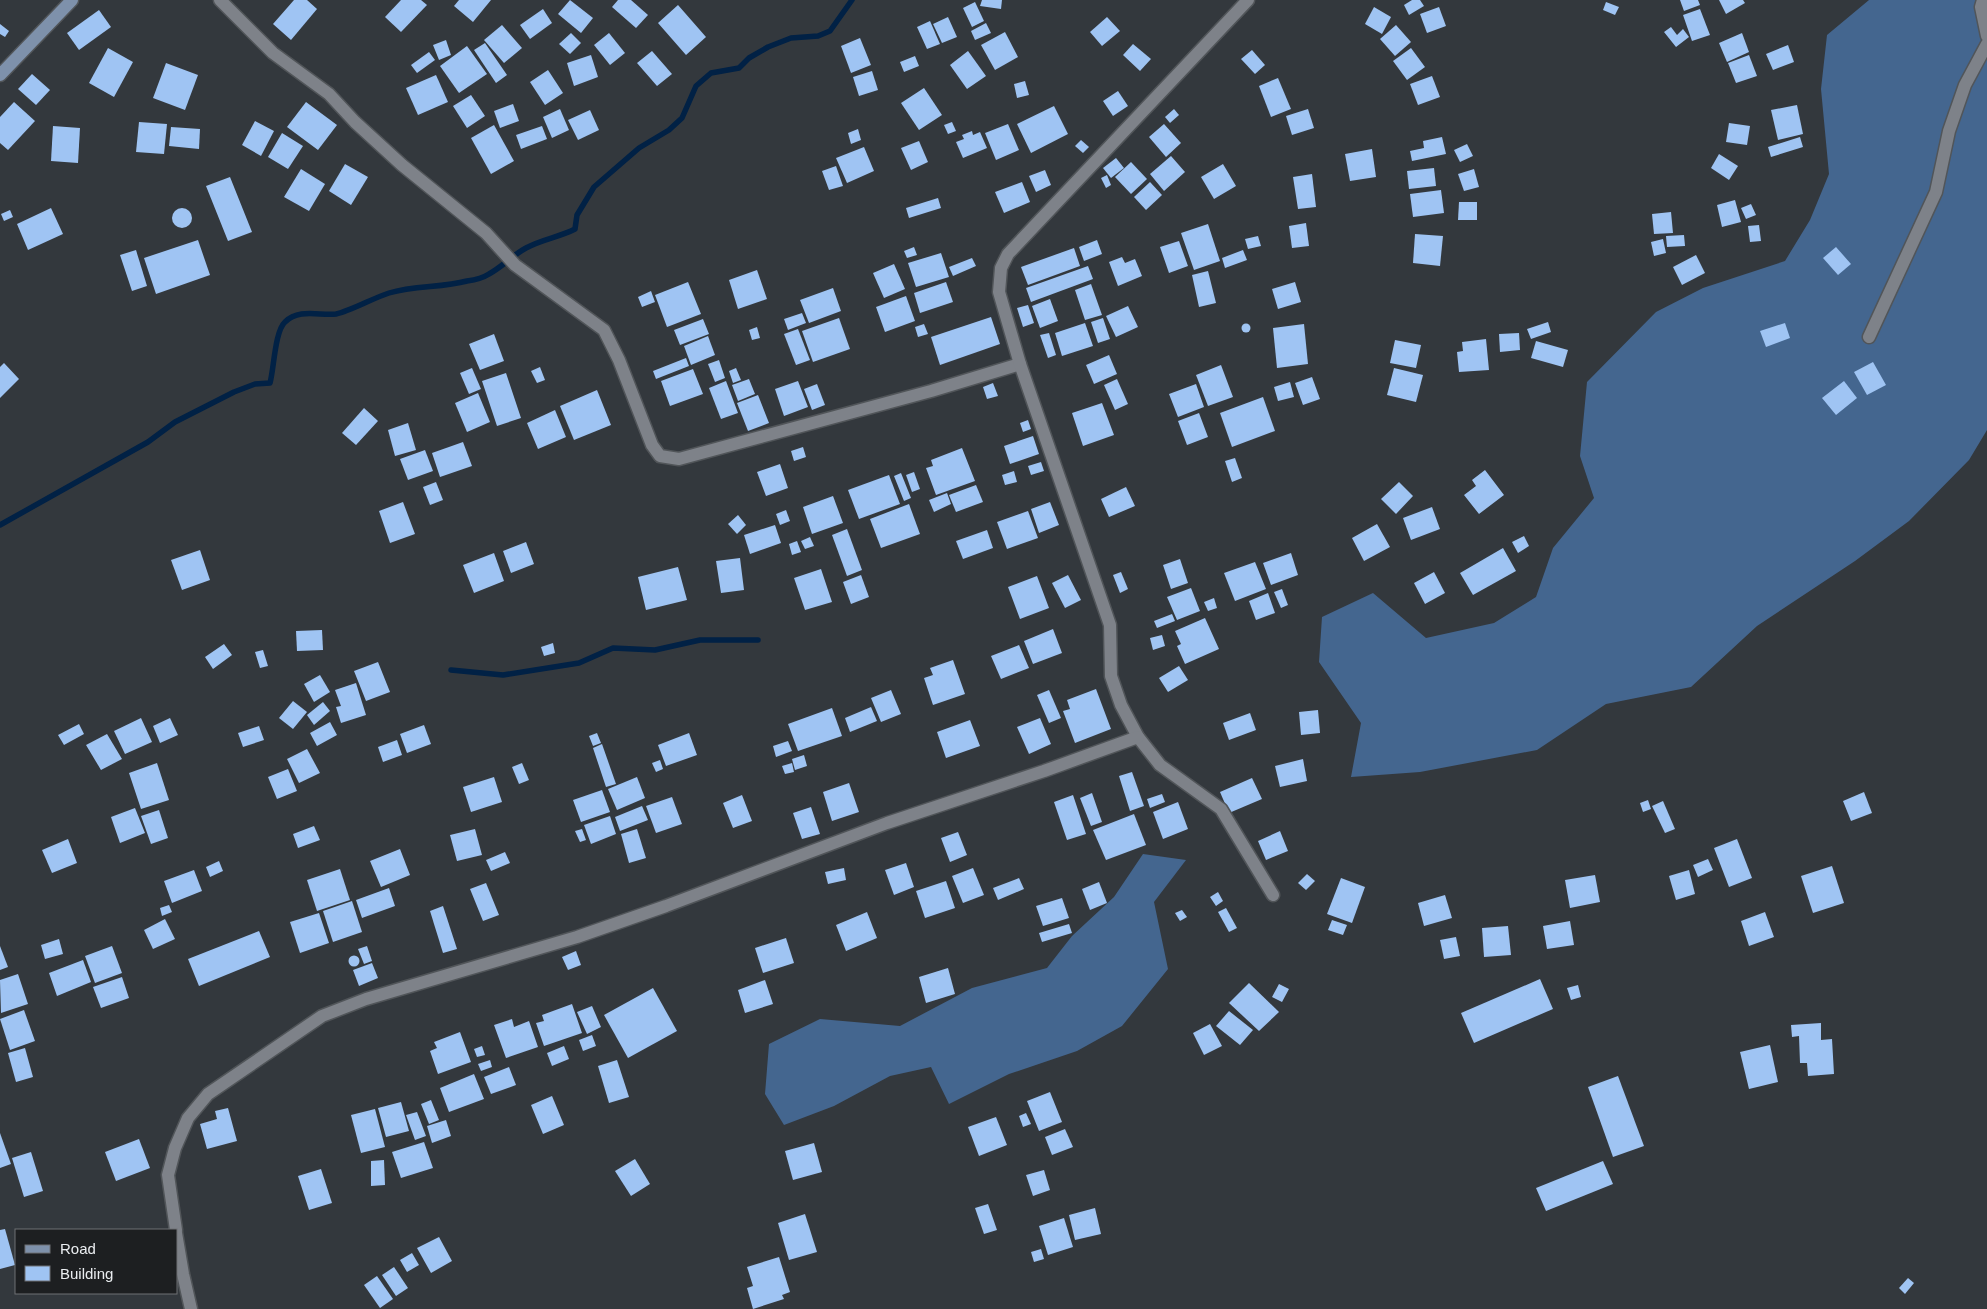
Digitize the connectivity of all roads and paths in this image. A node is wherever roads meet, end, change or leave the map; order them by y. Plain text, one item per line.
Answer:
1 (72, 0) edge
2 (220, 0) edge
3 (1248, 0) edge
4 (1983, 0) edge
5 (1987, 36) edge
6 (1987, 44) edge
7 (0, 75) edge
8 (1869, 337) dead end
9 (1020, 364) junction
10 (1138, 737) junction
11 (1273, 895) dead end
12 (176, 1229) edge
13 (178, 1242) edge
14 (191, 1309) edge

1 - 7 main road
2 - 9 street
3 - 9 street
4 - 5 street
6 - 8 street
9 - 10 street
10 - 11 street
10 - 12 street
13 - 14 street

